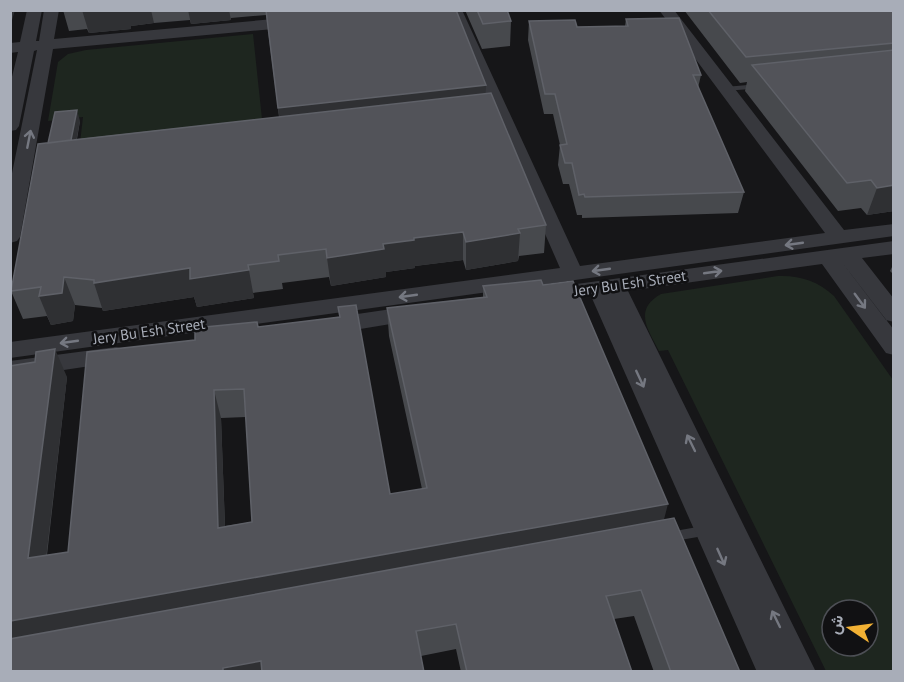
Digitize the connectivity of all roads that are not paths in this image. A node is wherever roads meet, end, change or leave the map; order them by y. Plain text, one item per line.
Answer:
1 (35, 10) edge
2 (52, 10) edge
3 (454, 10) edge
4 (666, 10) edge
5 (312, 20) edge
6 (47, 45) junction
7 (19, 48) edge
8 (770, 84) edge
9 (725, 89) junction
10 (10, 126) edge
11 (23, 169) edge
12 (894, 230) edge
13 (10, 237) edge
14 (894, 247) edge
15 (837, 249) junction
16 (573, 274) junction
17 (607, 287) junction
18 (894, 315) edge
19 (894, 347) edge
20 (10, 350) edge
21 (10, 370) edge
22 (709, 530) junction
23 (650, 541) edge
24 (772, 672) edge
25 (801, 672) edge

1 - 7 street
2 - 6 street
3 - 16 street
4 - 9 street
5 - 6 street
6 - 7 street
11 -> 6 street
7 - 10 street
8 - 9 lane
9 - 15 street
11 - 13 street
12 - 15 street, Jery Bu Esh Street
14 - 15 street, Jery Bu Esh Street
15 -> 16 street, Jery Bu Esh Street
17 -> 15 street, Jery Bu Esh Street
15 - 18 street
15 -> 19 street
16 -> 20 street, Jery Bu Esh Street
17 - 21 street, Jery Bu Esh Street
17 -> 22 street
25 -> 17 street
22 - 23 lane
22 -> 24 street

